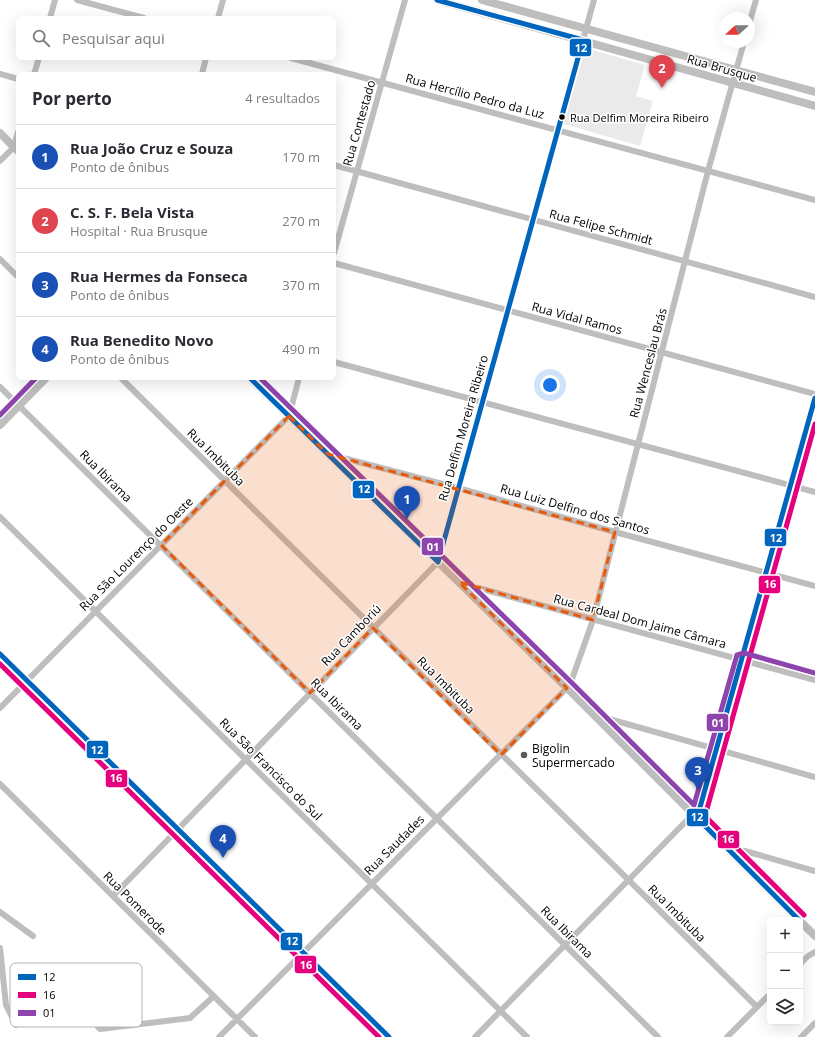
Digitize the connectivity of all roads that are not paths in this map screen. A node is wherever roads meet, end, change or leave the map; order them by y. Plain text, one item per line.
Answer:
1 (55, 0) edge
2 (77, 0) edge
3 (223, 0) edge
4 (405, 0) edge
5 (437, 0) edge
6 (482, 0) edge
7 (594, 0) edge
8 (756, 0) edge
9 (752, 12) edge
10 (51, 16) edge
11 (137, 16) edge
12 (219, 16) edge
13 (586, 28) junction
14 (583, 40) junction
15 (742, 48) edge
16 (38, 60) edge
17 (206, 60) edge
18 (298, 60) edge
19 (736, 70) junction
20 (35, 72) edge
21 (202, 72) edge
22 (0, 74) edge
23 (16, 78) edge
24 (382, 83) junction
25 (733, 84) junction
26 (815, 92) edge
27 (815, 106) edge
28 (558, 130) junction
29 (0, 133) edge
30 (16, 149) edge
31 (0, 161) edge
32 (336, 166) edge
33 (357, 171) junction
34 (708, 171) junction
35 (815, 200) edge
36 (533, 219) junction
37 (336, 246) edge
38 (0, 259) edge
39 (686, 262) junction
40 (336, 264) edge
41 (16, 275) edge
42 (815, 297) edge
43 (508, 310) junction
44 (662, 352) junction
45 (336, 363) edge
46 (44, 380) edge
47 (122, 380) edge
48 (252, 380) edge
49 (298, 380) edge
50 (0, 387) edge
51 (815, 394) edge
52 (815, 398) edge
53 (482, 402) junction
54 (19, 405) junction
55 (288, 416) junction
56 (0, 425) edge
57 (638, 444) junction
58 (328, 454) junction
59 (224, 481) junction
60 (791, 485) junction
61 (458, 488) junction
62 (815, 492) edge
63 (0, 517) edge
64 (615, 532) junction
65 (161, 545) junction
66 (438, 562) junction
67 (766, 572) junction
68 (459, 582) junction
69 (815, 586) edge
70 (96, 611) junction
71 (593, 620) junction
72 (373, 628) junction
73 (0, 654) edge
74 (742, 660) junction
75 (815, 680) edge
76 (27, 681) junction
77 (567, 688) junction
78 (310, 693) junction
79 (0, 708) edge
80 (594, 715) junction
81 (717, 749) junction
82 (501, 755) junction
83 (246, 759) junction
84 (815, 777) edge
85 (0, 784) edge
86 (695, 816) junction
87 (436, 818) junction
88 (178, 829) junction
89 (733, 854) junction
90 (815, 871) edge
91 (628, 880) junction
92 (371, 884) junction
93 (113, 896) junction
94 (0, 912) edge
95 (797, 917) edge
96 (803, 923) edge
97 (33, 936) dead end
98 (815, 936) edge
99 (565, 945) junction
100 (0, 948) edge
101 (815, 952) edge
102 (303, 953) junction
103 (803, 961) edge
104 (214, 996) junction
105 (767, 997) edge
106 (757, 1007) junction
107 (500, 1011) junction
108 (10, 1013) edge
109 (237, 1019) junction
110 (815, 1023) edge
111 (142, 1024) edge
112 (98, 1027) edge
113 (116, 1027) edge
114 (218, 1037) edge
115 (255, 1037) edge
116 (389, 1037) edge
117 (475, 1037) edge
118 (527, 1037) edge
119 (658, 1037) edge
120 (727, 1037) edge
121 (801, 1037) edge

1 - 10 street
2 - 11 street
3 - 12 street
4 - 24 street, Rua Contestado
5 - 14 street, Rua Brusque
6 - 13 street, Rua Brusque
7 - 13 street, Rua Delfim Moreira Ribeiro
8 - 9 street
13 - 14 street, Rua Delfim Moreira Ribeiro
13 - 19 street, Rua Brusque
14 - 25 street, Rua Brusque
14 - 28 street, Rua Delfim Moreira Ribeiro
15 - 19 street, Rua Wenceslau Brás
16 - 20 street
17 - 21 street
18 - 24 street, Rua Hercílio Pedro da Luz
19 - 25 street, Rua Wenceslau Brás
19 - 26 street, Rua Brusque
22 - 23 street
24 - 28 street, Rua Hercílio Pedro da Luz
24 - 33 street, Rua Contestado
25 - 27 street, Rua Brusque
25 - 34 street, Rua Wenceslau Brás
28 - 34 street, Rua Hercílio Pedro da Luz
28 - 36 street, Rua Delfim Moreira Ribeiro
29 - 30 street
30 - 31 street
32 - 33 street, Rua Felipe Schmidt
33 - 36 street, Rua Felipe Schmidt
33 - 37 street, Rua Contestado
34 - 35 street, Rua Hercílio Pedro da Luz
34 - 39 street, Rua Wenceslau Brás
36 - 39 street, Rua Felipe Schmidt
36 - 43 street, Rua Delfim Moreira Ribeiro
38 - 41 street
39 - 42 street, Rua Felipe Schmidt
39 - 44 street, Rua Wenceslau Brás
40 - 43 street, Rua Vidal Ramos
43 - 44 street, Rua Vidal Ramos
43 - 53 street, Rua Delfim Moreira Ribeiro
44 - 51 street, Rua Vidal Ramos
44 - 57 street, Rua Wenceslau Brás
45 - 53 street
46 - 54 street
47 - 59 street, Rua Imbituba
48 - 55 street
49 - 55 street
50 - 54 street, Rua Ibirama
52 - 60 street
53 - 57 street
53 - 61 street, Rua Delfim Moreira Ribeiro
54 - 56 street
54 - 65 street, Rua Ibirama
55 - 58 street
55 - 59 street, Rua São Lourenço do Oeste
57 - 60 street
57 - 64 street, Rua Wenceslau Brás
58 - 61 street, Rua Luiz Delfino dos Santos
58 - 66 street
59 - 65 street, Rua São Lourenço do Oeste
59 - 72 street, Rua Imbituba
60 - 62 street
60 - 67 street
61 - 64 street, Rua Luiz Delfino dos Santos
61 - 66 street, Rua Delfim Moreira Ribeiro
63 - 70 street, Rua São Francisco do Sul
64 - 67 street, Rua Luiz Delfino dos Santos
64 - 71 street, Rua Wenceslau Brás
65 - 70 street, Rua São Lourenço do Oeste
65 - 78 street, Rua Ibirama
66 - 68 street
66 - 72 street, Rua Camboriú
67 - 69 street, Rua Luiz Delfino dos Santos
67 - 74 street
68 - 71 street, Rua Cardeal Dom Jaime Câmara
68 - 77 street
70 - 76 street, Rua São Lourenço do Oeste
70 - 83 street, Rua São Francisco do Sul
71 - 74 street, Rua Cardeal Dom Jaime Câmara
71 - 77 street, Rua Wenceslau Brás
72 - 78 street, Rua Camboriú
72 - 82 street, Rua Imbituba
73 - 76 street
74 - 75 street, Rua Cardeal Dom Jaime Câmara
74 - 81 street
76 - 79 street, Rua São Lourenço do Oeste
76 - 88 street
77 - 80 street
77 - 82 street, Rua Saudades
78 - 83 street, Rua Camboriú
78 - 87 street, Rua Ibirama
80 - 81 street
80 - 86 street
81 - 84 street
81 - 86 street
82 - 87 street, Rua Saudades
82 - 91 street, Rua Imbituba
83 - 88 street, Rua Camboriú
83 - 92 street, Rua São Francisco do Sul
85 - 93 street, Rua Pomerode
86 - 89 street
86 - 91 street
87 - 92 street, Rua Saudades
87 - 99 street, Rua Ibirama
88 - 93 street, Rua Camboriú
88 - 102 street
89 - 90 street
89 - 95 street
91 - 99 street
91 - 106 street, Rua Imbituba
92 - 102 street, Rua Saudades
92 - 107 street, Rua São Francisco do Sul
93 - 104 street, Rua Pomerode
94 - 97 street
96 - 98 street
99 - 107 street
99 - 119 street, Rua Ibirama
100 - 108 street
101 - 103 street
102 - 109 street, Rua Saudades
102 - 116 street
104 - 109 street, Rua Pomerode
104 - 111 street
105 - 106 street
106 - 120 street
107 - 117 street
107 - 118 street, Rua São Francisco do Sul
109 - 114 street, Rua Saudades
109 - 115 street, Rua Pomerode
110 - 121 street
112 - 113 street

